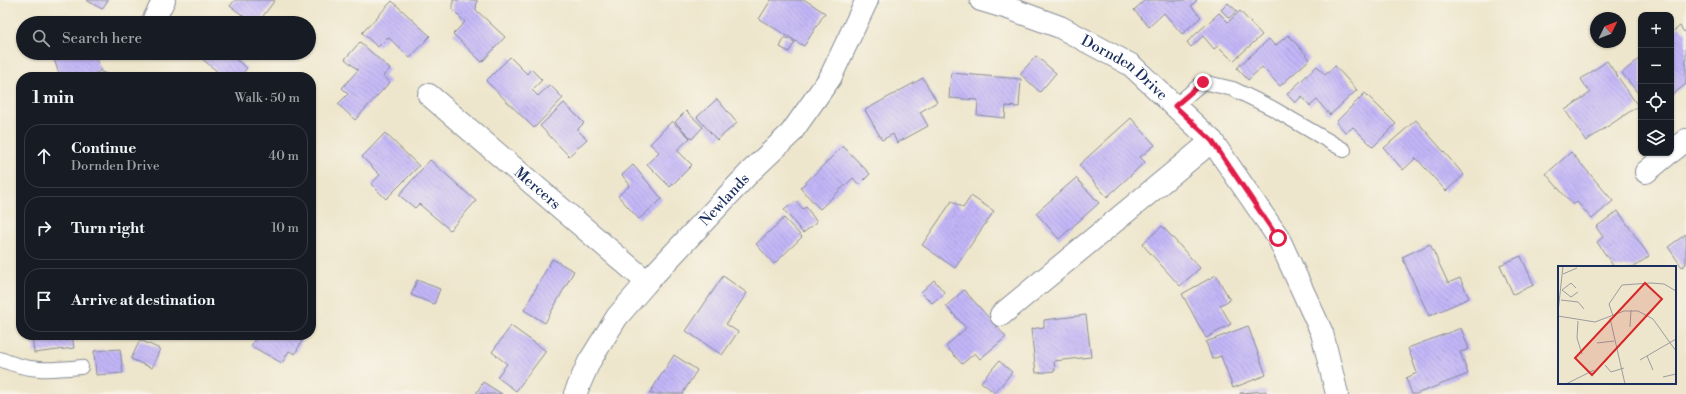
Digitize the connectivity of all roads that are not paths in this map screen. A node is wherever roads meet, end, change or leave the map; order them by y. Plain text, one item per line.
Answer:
1 (164, 0) edge
2 (867, 0) edge
3 (981, 0) edge
4 (156, 16) edge
5 (429, 95) dead end
6 (1175, 106) junction
7 (1686, 140) edge
8 (1212, 141) junction
9 (1674, 149) edge
10 (1344, 150) dead end
11 (1665, 156) edge
12 (1646, 172) dead end
13 (647, 282) junction
14 (1001, 315) dead end
15 (0, 359) edge
16 (81, 367) dead end
17 (575, 394) edge
18 (1337, 394) edge

1 - 4 street
2 - 13 street, Newlands
3 - 6 street, Dornden Drive
5 - 13 street, Mercers
6 - 8 street, Dornden Drive
6 - 10 lane
7 - 9 street
8 - 14 street
8 - 18 street, Dornden Drive
11 - 12 street
13 - 17 street, Newlands
15 - 16 lane

